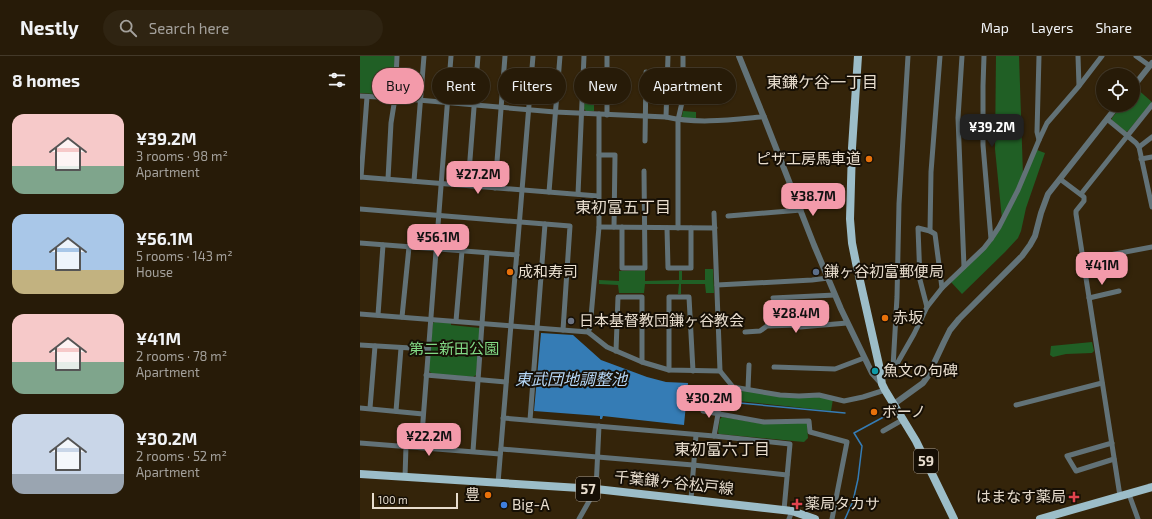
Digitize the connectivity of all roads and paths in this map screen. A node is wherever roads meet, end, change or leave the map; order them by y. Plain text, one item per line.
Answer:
1 (397, 56) edge
2 (424, 56) edge
3 (451, 56) edge
4 (478, 56) edge
5 (505, 56) edge
6 (533, 56) edge
7 (560, 56) edge
8 (584, 56) edge
9 (607, 56) edge
10 (668, 56) edge
11 (683, 56) edge
12 (739, 56) edge
13 (858, 56) edge
14 (908, 56) edge
15 (940, 56) edge
16 (962, 56) edge
17 (984, 56) edge
18 (1039, 56) edge
19 (1078, 56) edge
20 (1102, 56) edge
21 (1136, 56) edge
22 (1151, 65) edge
23 (396, 68) edge
24 (423, 68) edge
25 (450, 68) edge
26 (1140, 78) edge
27 (1079, 86) junction
28 (360, 96) edge
29 (367, 97) junction
30 (372, 97) edge
31 (394, 104) edge
32 (420, 104) edge
33 (448, 104) edge
34 (465, 104) edge
35 (645, 104) edge
36 (474, 105) junction
37 (1152, 105) edge
38 (501, 107) junction
39 (529, 110) junction
40 (555, 112) junction
41 (1112, 112) edge
42 (581, 114) junction
43 (599, 114) junction
44 (607, 115) junction
45 (764, 116) junction
46 (645, 117) junction
47 (666, 117) junction
48 (1107, 119) junction
49 (678, 120) junction
50 (1128, 136) junction
51 (1152, 137) edge
52 (1039, 140) junction
53 (645, 141) dead end
54 (1139, 148) junction
55 (598, 155) junction
56 (1152, 157) edge
57 (1141, 158) junction
58 (644, 171) dead end
59 (360, 177) edge
60 (1060, 178) junction
61 (388, 179) junction
62 (1149, 180) edge
63 (414, 181) junction
64 (441, 183) junction
65 (468, 185) junction
66 (495, 188) junction
67 (522, 190) junction
68 (550, 192) junction
69 (578, 194) junction
70 (1081, 194) junction
71 (598, 196) junction
72 (1151, 199) edge
73 (1152, 207) edge
74 (360, 209) edge
75 (801, 210) junction
76 (714, 213) dead end
77 (439, 214) junction
78 (728, 216) dead end
79 (520, 221) junction
80 (546, 224) junction
81 (598, 227) junction
82 (614, 227) junction
83 (622, 227) junction
84 (646, 227) junction
85 (667, 228) junction
86 (678, 228) junction
87 (691, 228) junction
88 (715, 228) junction
89 (930, 230) junction
90 (991, 239) junction
91 (360, 243) edge
92 (383, 245) junction
93 (409, 247) junction
94 (1152, 247) edge
95 (436, 249) junction
96 (462, 251) junction
97 (487, 253) junction
98 (517, 255) junction
99 (1082, 260) junction
100 (964, 268) junction
101 (828, 278) junction
102 (717, 285) junction
103 (942, 288) junction
104 (1119, 291) dead end
105 (835, 295) junction
106 (773, 298) dead end
107 (1089, 298) junction
108 (927, 307) junction
109 (360, 314) edge
110 (378, 315) junction
111 (402, 317) junction
112 (431, 320) junction
113 (456, 321) junction
114 (847, 323) junction
115 (482, 324) junction
116 (511, 326) junction
117 (538, 328) junction
118 (564, 330) junction
119 (588, 332) junction
120 (745, 332) dead end
121 (360, 345) edge
122 (374, 346) junction
123 (401, 348) junction
124 (428, 350) junction
125 (616, 351) junction
126 (864, 358) junction
127 (642, 362) junction
128 (749, 365) dead end
129 (774, 367) dead end
130 (893, 367) junction
131 (669, 370) junction
132 (693, 371) junction
133 (720, 371) junction
134 (426, 375) junction
135 (477, 380) junction
136 (506, 382) junction
137 (1102, 383) junction
138 (883, 385) junction
139 (748, 389) junction
140 (718, 404) dead end
141 (894, 404) junction
142 (1016, 405) dead end
143 (360, 408) edge
144 (370, 408) junction
145 (396, 411) junction
146 (703, 411) dead end
147 (423, 414) junction
148 (718, 414) junction
149 (504, 418) junction
150 (904, 419) junction
151 (530, 420) junction
152 (600, 426) junction
153 (883, 431) dead end
154 (696, 435) junction
155 (714, 436) junction
156 (1112, 442) junction
157 (360, 443) edge
158 (406, 446) junction
159 (421, 447) junction
160 (473, 451) junction
161 (501, 452) junction
162 (598, 458) junction
163 (1114, 459) junction
164 (693, 465) junction
165 (360, 474) edge
166 (787, 475) junction
167 (405, 477) junction
168 (498, 483) junction
169 (1152, 487) edge
170 (596, 489) junction
171 (1120, 496) junction
172 (1130, 497) dead end
173 (691, 499) junction
174 (788, 513) edge
175 (579, 519) edge
176 (815, 519) edge
177 (832, 519) edge
178 (954, 519) edge
179 (1040, 519) edge
180 (1138, 519) edge

1 - 23 street
2 - 24 street
3 - 25 street
4 - 36 street
5 - 38 street
6 - 39 street
7 - 40 street
8 - 42 street
9 - 44 street
10 - 47 street
11 - 49 street
12 - 45 street
13 - 138 main road, 59
14 - 130 street
15 - 89 street
16 - 100 street
17 - 90 street
18 - 52 street
19 - 27 street
20 - 27 street
21 - 22 street
22 - 26 street
27 - 52 street
28 - 29 street
29 - 30 street
29 - 59 street
31 - 61 street
32 - 63 street
33 - 64 street
34 - 36 street
35 - 46 street
36 - 38 street
36 - 65 street
37 - 50 street
38 - 39 street
38 - 66 street
39 - 40 street
39 - 67 street
40 - 42 street
40 - 68 street
41 - 48 street
42 - 43 street
42 - 69 street
43 - 44 street
43 - 55 street
44 - 46 street
45 - 49 street
45 - 75 street
46 - 47 street
46 - 53 street
47 - 49 street
48 - 50 street
48 - 60 street
49 - 86 street
50 - 54 street
50 - 70 street
51 - 54 street
52 - 90 street
54 - 57 street
55 - 71 street
55 - 82 street
56 - 57 street
57 - 62 street
58 - 84 street
59 - 61 street
60 - 70 street
60 - 141 street
61 - 63 street
62 - 72 street
63 - 64 street
64 - 65 street
64 - 77 street
65 - 66 street
66 - 67 street
67 - 68 street
67 - 79 street
68 - 69 street
69 - 71 street
70 - 99 street
71 - 81 street
72 - 73 street
74 - 77 street
75 - 78 street
75 - 101 street
76 - 88 street
77 - 79 street
77 - 95 street
79 - 80 street
79 - 98 street
80 - 117 street
80 - 118 street
81 - 82 street
81 - 119 street
82 - 83 street
83 - 84 street
83 - 84 street
84 - 85 street
85 - 86 street
85 - 87 street
86 - 87 street
87 - 88 street
88 - 102 street
89 - 103 street
89 - 108 street
90 - 100 street
91 - 92 street
92 - 93 street
92 - 110 street
93 - 95 street
93 - 111 street
94 - 99 street
95 - 96 street
95 - 112 street
96 - 97 street
96 - 113 street
97 - 98 street
97 - 115 street
98 - 116 street
99 - 107 street
100 - 103 street
101 - 102 street
101 - 105 street
102 - 133 street
103 - 108 street
104 - 107 street
105 - 106 street
105 - 114 street
107 - 137 street
108 - 130 street
109 - 110 street
110 - 111 street
111 - 112 street
112 - 113 street
112 - 124 street
113 - 115 street
114 - 120 street
114 - 126 street
115 - 116 street
115 - 135 street
116 - 117 street
116 - 136 street
117 - 118 street
117 - 151 street
118 - 119 street
119 - 125 street
121 - 122 street
122 - 123 street
122 - 144 street
123 - 124 street
123 - 145 street
124 - 134 street
125 - 127 street
125 - 127 street
126 - 129 street
126 - 138 street
127 - 131 street
128 - 139 street
130 - 138 street
131 - 132 street
131 - 132 street
132 - 133 street
133 - 139 street
134 - 135 street
134 - 147 street
135 - 136 street
135 - 160 street
136 - 149 street
137 - 142 street
137 - 156 street
138 - 139 street
138 - 141 main road, 59
140 - 148 street
141 - 150 main road, 59
143 - 144 street
144 - 145 street
145 - 147 street
146 - 148 street
147 - 159 street
148 - 155 street
148 - 177 street
149 - 151 street
149 - 161 street
150 - 153 street
150 - 178 main road, 59
151 - 152 street
152 - 154 street
152 - 162 street
154 - 155 street
154 - 164 street
155 - 166 street
156 - 163 street
156 - 163 street
157 - 158 street
158 - 159 street
158 - 167 street
159 - 160 street
160 - 161 street
161 - 162 street
161 - 168 street
162 - 164 street
162 - 170 street
163 - 171 street
164 - 166 street
164 - 173 street
165 - 167 main road, 千葉鎌ヶ谷松戸線 / 57
166 - 174 street
167 - 168 main road, 千葉鎌ヶ谷松戸線 / 57
168 - 170 main road, 千葉鎌ヶ谷松戸線 / 57
169 - 171 main road
170 - 173 main road, 千葉鎌ヶ谷松戸線 / 57
170 - 175 street
171 - 179 main road
172 - 180 street
173 - 174 main road, 千葉鎌ヶ谷松戸線 / 57
174 - 176 main road, 千葉鎌ヶ谷松戸線 / 57

